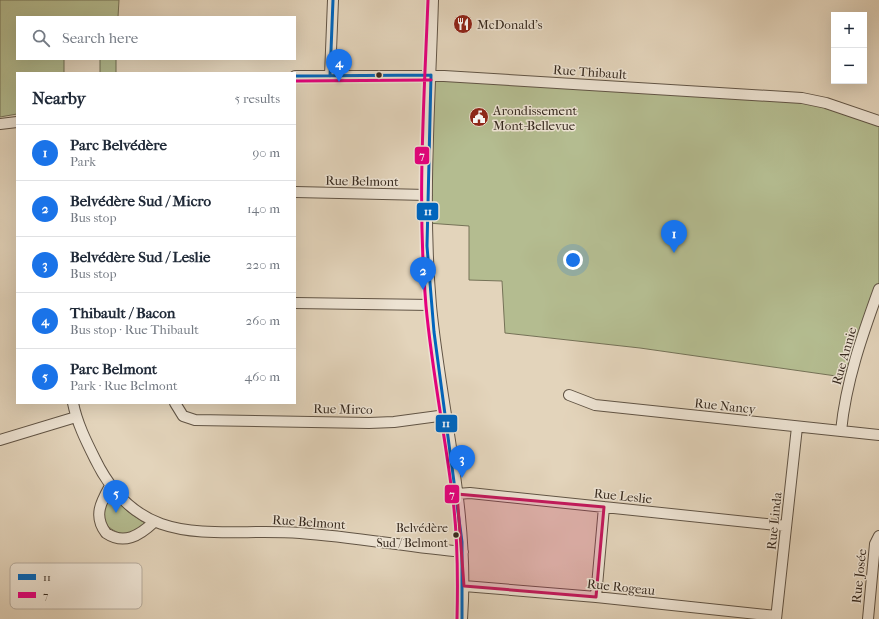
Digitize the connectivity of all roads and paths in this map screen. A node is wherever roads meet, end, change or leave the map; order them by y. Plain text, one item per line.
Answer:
1 (332, 0) edge
2 (433, 0) edge
3 (431, 75) junction
4 (296, 76) edge
5 (330, 76) junction
6 (879, 121) edge
7 (16, 122) edge
8 (0, 124) edge
9 (296, 192) edge
10 (428, 195) junction
11 (879, 289) edge
12 (296, 303) edge
13 (431, 305) junction
14 (569, 395) dead end
15 (73, 404) edge
16 (177, 404) edge
17 (446, 414) junction
18 (76, 417) junction
19 (797, 426) junction
20 (841, 431) junction
21 (879, 435) edge
22 (0, 440) edge
23 (110, 486) junction
24 (457, 494) junction
25 (604, 507) junction
26 (154, 522) junction
27 (786, 526) junction
28 (879, 536) edge
29 (463, 552) junction
30 (464, 586) junction
31 (596, 597) junction
32 (776, 618) edge
33 (462, 619) edge
34 (868, 619) edge

1 - 5 street
2 - 3 street
3 - 5 street, Rue Thibault
3 - 6 street, Rue Thibault
3 - 10 street
4 - 5 street, Rue Thibault
7 - 8 street
9 - 10 street, Rue Belmont
10 - 13 street
11 - 20 street, Rue Annie
12 - 13 street
13 - 17 street
14 - 19 street, Rue Nancy
15 - 18 street, Rue Belmont
16 - 17 street, Rue Mirco
17 - 24 street
18 - 22 street
18 - 23 street, Rue Belmont
19 - 20 street, Rue Nancy
19 - 27 street, Rue Linda
20 - 21 street, Rue Nancy
23 - 26 street, Rue Belmont
23 - 26 street
24 - 25 street, Rue Leslie
24 - 29 street
25 - 27 street, Rue Leslie
25 - 31 street
26 - 29 street, Rue Belmont
27 - 32 street, Rue Linda
28 - 34 street, Rue Josée
29 - 30 street
30 - 31 street, Rue Rogeau
30 - 33 street
31 - 32 street, Rue Rogeau

